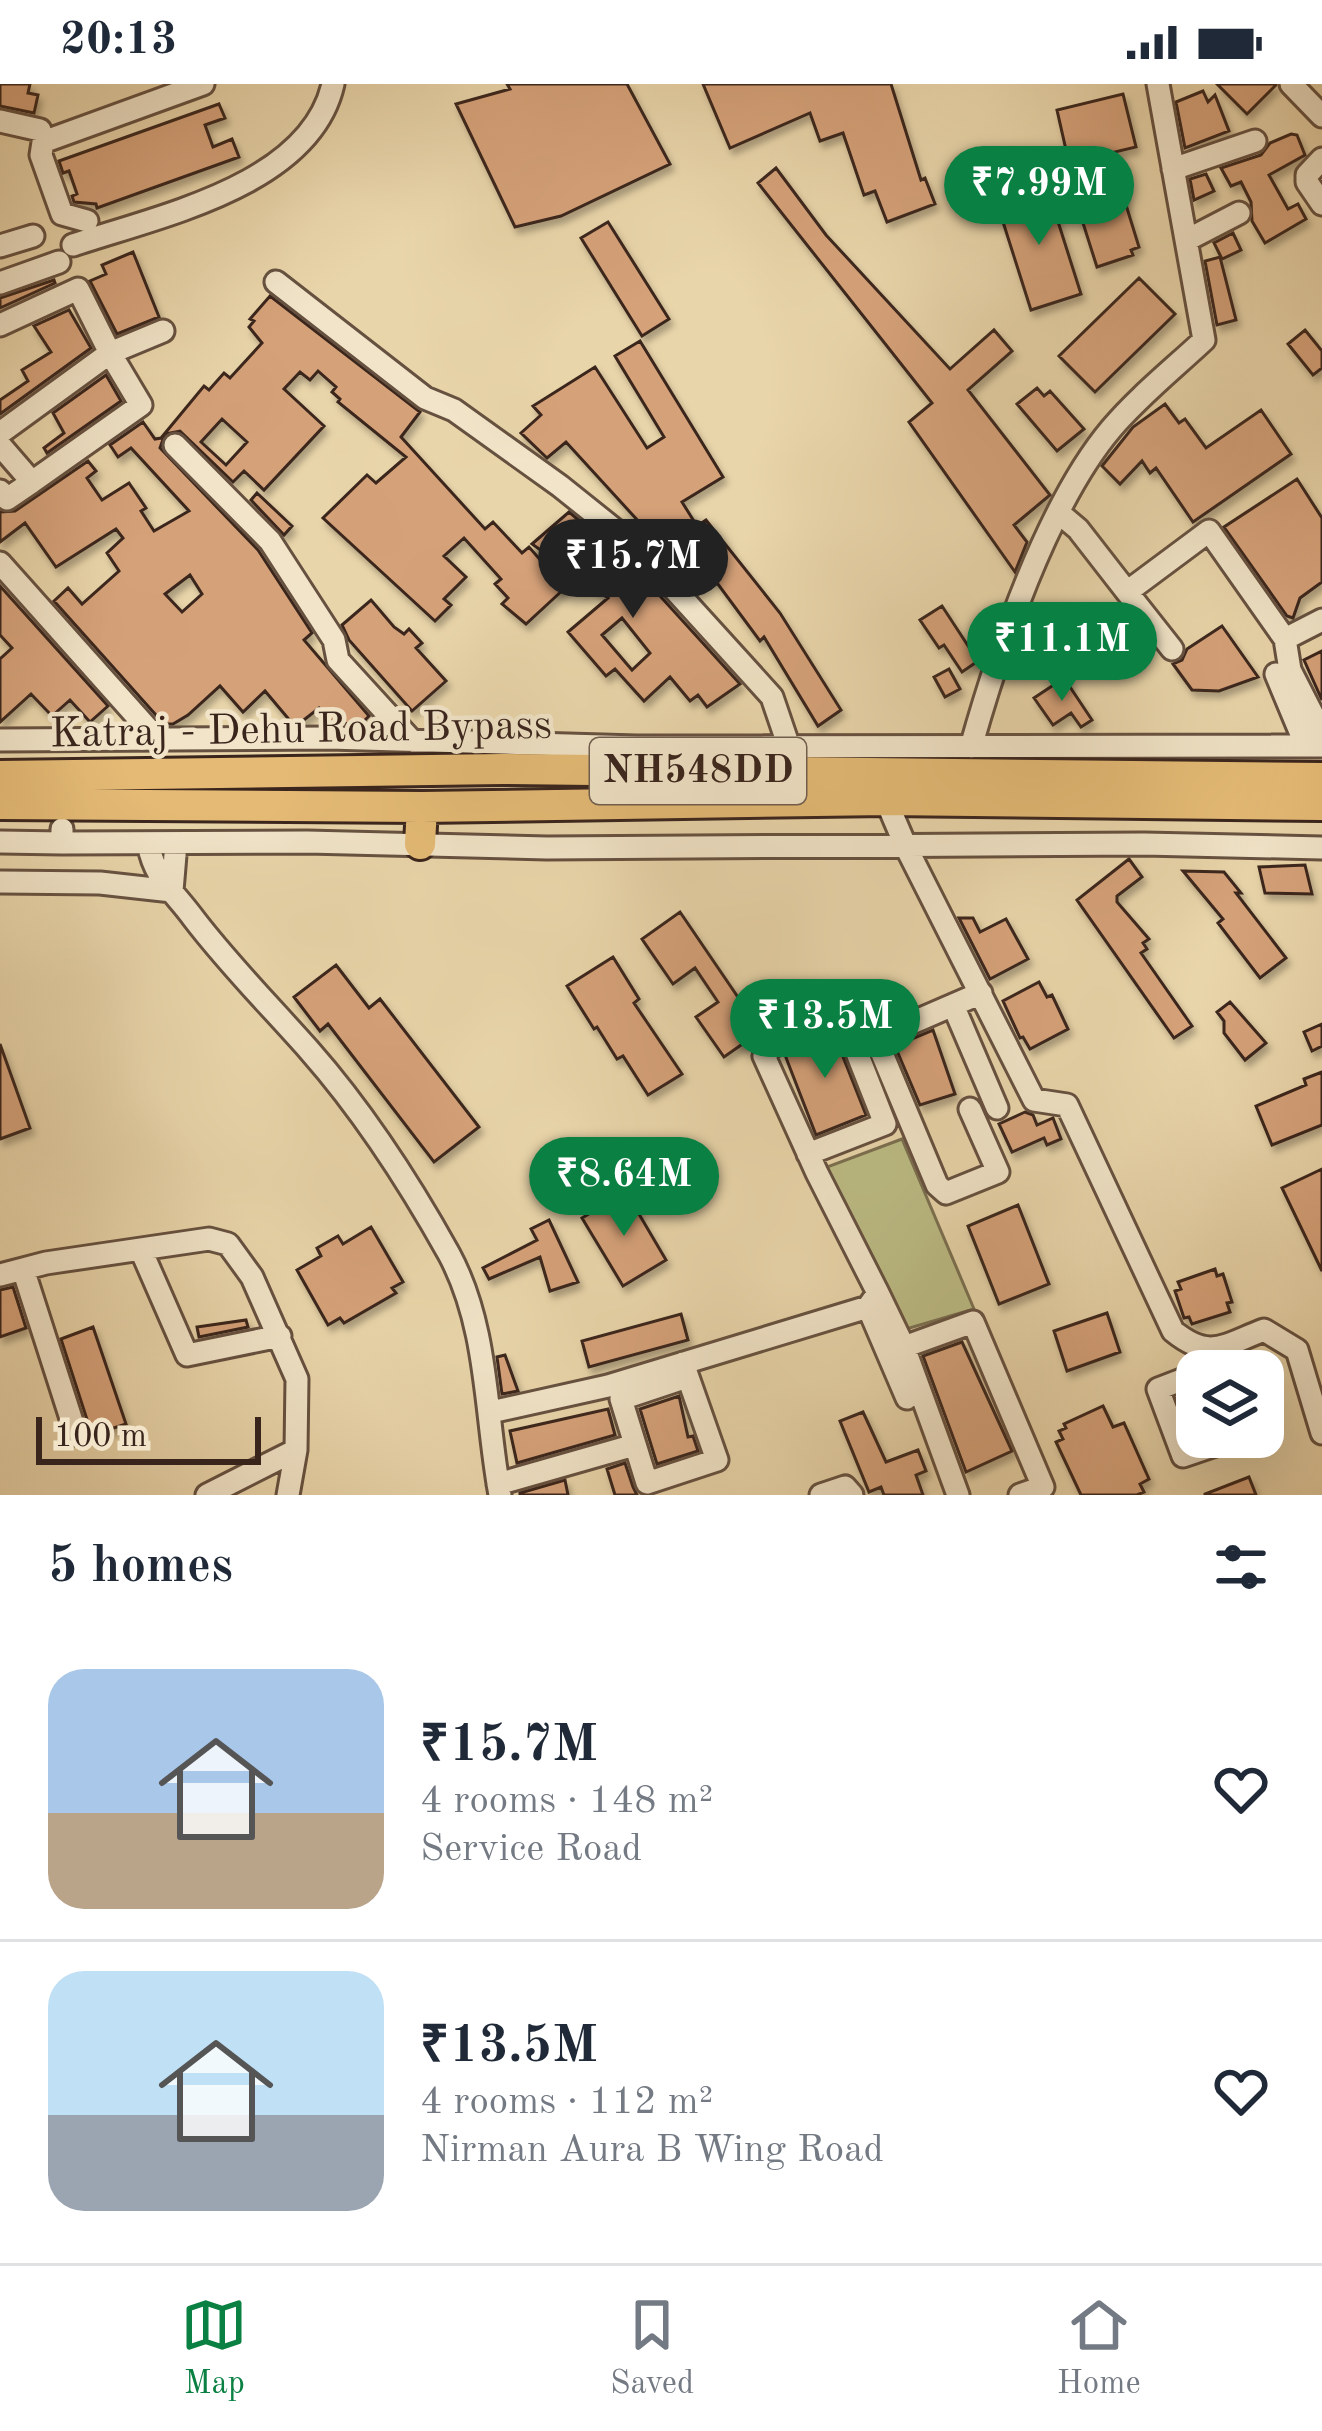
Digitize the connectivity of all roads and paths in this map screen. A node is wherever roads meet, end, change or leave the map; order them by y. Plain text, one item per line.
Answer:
1 (203, 84) edge
2 (333, 84) edge
3 (1158, 84) edge
4 (1291, 84) edge
5 (155, 93) edge
6 (1322, 116) edge
7 (0, 121) edge
8 (40, 130) dead end
9 (1255, 141) dead end
10 (1322, 159) edge
11 (1173, 170) junction
12 (1322, 204) edge
13 (1239, 213) dead end
14 (87, 221) dead end
15 (33, 236) dead end
16 (1187, 240) junction
17 (0, 246) edge
18 (276, 282) dead end
19 (0, 283) edge
20 (0, 325) edge
21 (163, 331) dead end
22 (110, 353) junction
23 (0, 433) edge
24 (0, 445) edge
25 (176, 445) dead end
26 (32, 482) junction
27 (0, 491) edge
28 (1060, 513) junction
29 (0, 563) edge
30 (1127, 592) junction
31 (1322, 620) edge
32 (1285, 639) junction
33 (1172, 649) dead end
34 (1276, 674) dead end
35 (157, 739) junction
36 (0, 740) edge
37 (412, 741) junction
38 (1317, 742) edge
39 (971, 746) junction
40 (789, 747) junction
41 (0, 776) edge
42 (1322, 778) edge
43 (886, 800) junction
44 (0, 804) edge
45 (1322, 805) edge
46 (422, 806) junction
47 (0, 842) edge
48 (148, 843) junction
49 (176, 843) junction
50 (421, 844) junction
51 (906, 847) junction
52 (1322, 848) edge
53 (0, 882) edge
54 (172, 891) junction
55 (981, 993) junction
56 (953, 1005) junction
57 (970, 1108) dead end
58 (998, 1108) dead end
59 (812, 1164) junction
60 (141, 1250) junction
61 (23, 1269) junction
62 (0, 1275) edge
63 (873, 1300) junction
64 (280, 1336) junction
65 (904, 1347) junction
66 (1195, 1350) edge
67 (1234, 1350) edge
68 (685, 1370) junction
69 (1176, 1382) edge
70 (907, 1398) dead end
71 (491, 1412) junction
72 (1322, 1433) edge
73 (76, 1434) dead end
74 (1176, 1436) edge
75 (624, 1448) dead end
76 (296, 1450) junction
77 (499, 1490) edge
78 (207, 1495) edge
79 (289, 1495) edge
80 (821, 1495) edge
81 (852, 1495) edge
82 (958, 1495) edge
83 (1020, 1495) edge

1 - 5 street
2 - 19 street
3 - 11 street
4 - 6 street
5 - 14 street
7 - 8 street
9 - 11 street
10 - 12 street
11 - 16 street
13 - 16 street
15 - 17 street
16 - 28 street
18 - 40 street
20 - 22 street
21 - 22 street
22 - 23 street
22 - 26 street
24 - 26 street
25 - 37 street
26 - 27 street
28 - 30 street
28 - 39 street
29 - 35 street
30 - 32 street
30 - 33 street
31 - 32 street
32 - 38 street
34 - 38 street
35 - 36 street
35 - 37 street
37 - 40 street
38 - 39 street
39 - 40 street
41 - 42 highway, Katraj - Dehu Road Bypass / NH548DD
43 - 45 highway, Katraj - Dehu Road Bypass / NH548DD
43 - 46 highway, Katraj - Dehu Road Bypass / NH548DD
43 - 51 street
44 - 46 highway, Katraj - Dehu Road Bypass / NH548DD
46 - 50 highway
47 - 48 street
48 - 49 street
48 - 54 street
49 - 50 street
49 - 54 street
50 - 51 street
51 - 52 street
51 - 55 street
53 - 54 street
54 - 71 street
55 - 56 street
55 - 66 street
56 - 57 street
56 - 58 street
59 - 59 street
59 - 63 street
60 - 61 street
60 - 64 street
60 - 64 street
61 - 62 street
61 - 73 street
63 - 65 street
63 - 68 street
63 - 70 street
64 - 76 street
65 - 82 street
65 - 83 street
67 - 72 street
68 - 68 street
68 - 71 street
69 - 74 street
71 - 77 street
75 - 77 street
76 - 78 street
76 - 79 street
80 - 81 street

